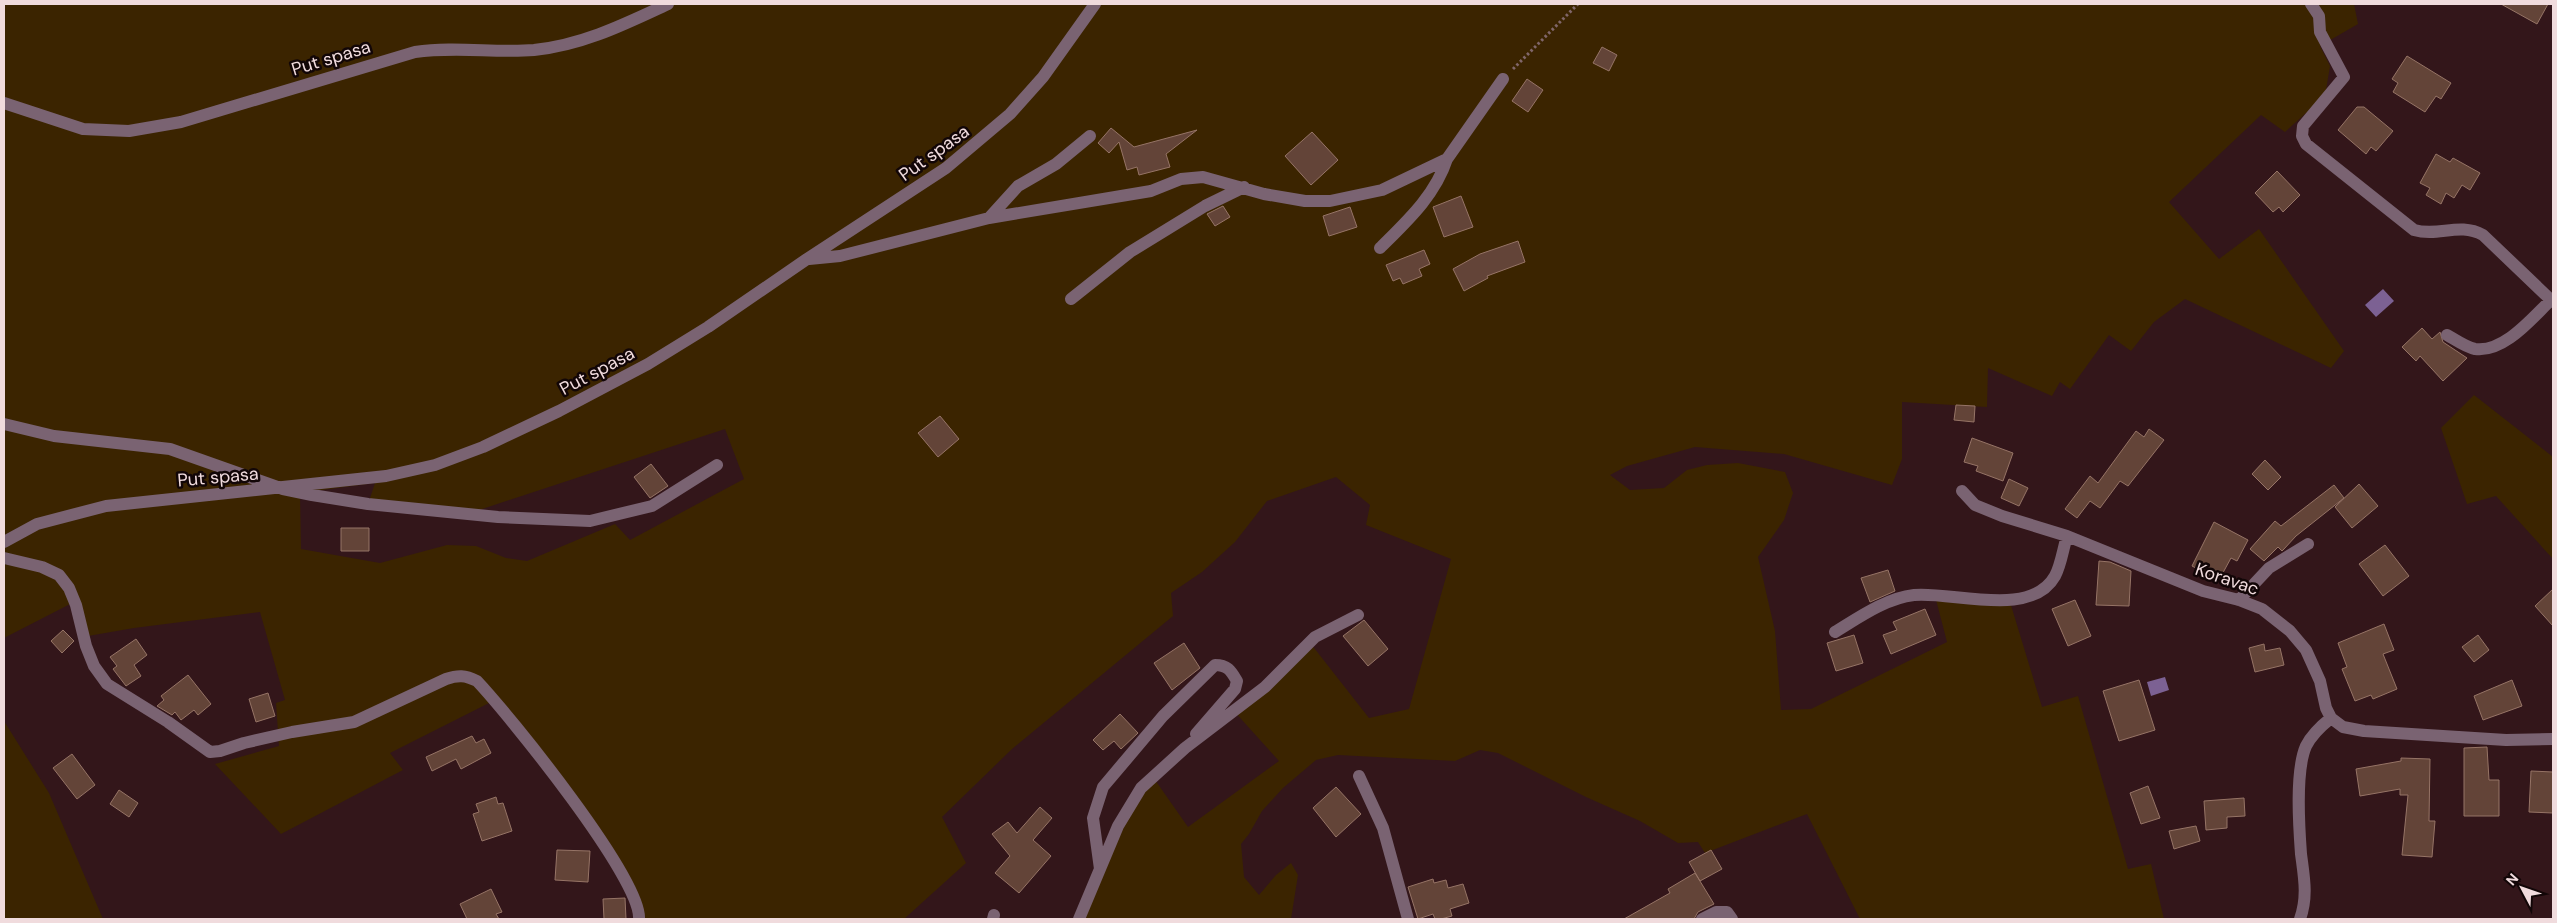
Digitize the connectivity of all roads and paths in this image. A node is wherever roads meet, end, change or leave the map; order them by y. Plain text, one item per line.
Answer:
1 (668, 4) edge
2 (1095, 4) edge
3 (1578, 4) edge
4 (2311, 4) edge
5 (1503, 79) joint
6 (4, 102) edge
7 (1090, 136) dead end
8 (1447, 159) junction
9 (1244, 187) junction
10 (989, 218) junction
11 (1380, 248) dead end
12 (807, 259) junction
13 (1070, 300) dead end
14 (2552, 301) edge
15 (2447, 335) dead end
16 (4, 424) edge
17 (717, 465) dead end
18 (283, 489) junction
19 (1962, 491) dead end
20 (2067, 536) junction
21 (4, 542) edge
22 (2308, 544) dead end
23 (4, 558) edge
24 (2239, 600) junction
25 (1358, 615) dead end
26 (1835, 632) dead end
27 (2332, 718) junction
28 (2553, 739) edge
29 (1184, 748) junction
30 (1359, 776) dead end
31 (1100, 869) junction
32 (639, 919) edge
33 (1079, 919) edge
34 (1408, 919) edge
35 (1702, 919) edge
36 (1732, 919) edge
37 (2300, 919) edge

1 - 6 street, Put spasa
2 - 12 street, Put spasa
3 - 5 path
4 - 14 street
5 - 8 street
7 - 10 street
8 - 9 street
8 - 11 street
9 - 10 street
9 - 13 street
10 - 12 street
12 - 18 street, Put spasa
14 - 15 street
16 - 18 street
17 - 18 street
18 - 21 street, Put spasa
19 - 20 street, Koravac
20 - 24 street, Koravac
20 - 26 street
22 - 24 street
23 - 32 street
24 - 27 street, Koravac
25 - 29 street
27 - 28 street
27 - 37 street
29 - 31 street
29 - 31 street
30 - 34 street
31 - 33 street
35 - 36 street

